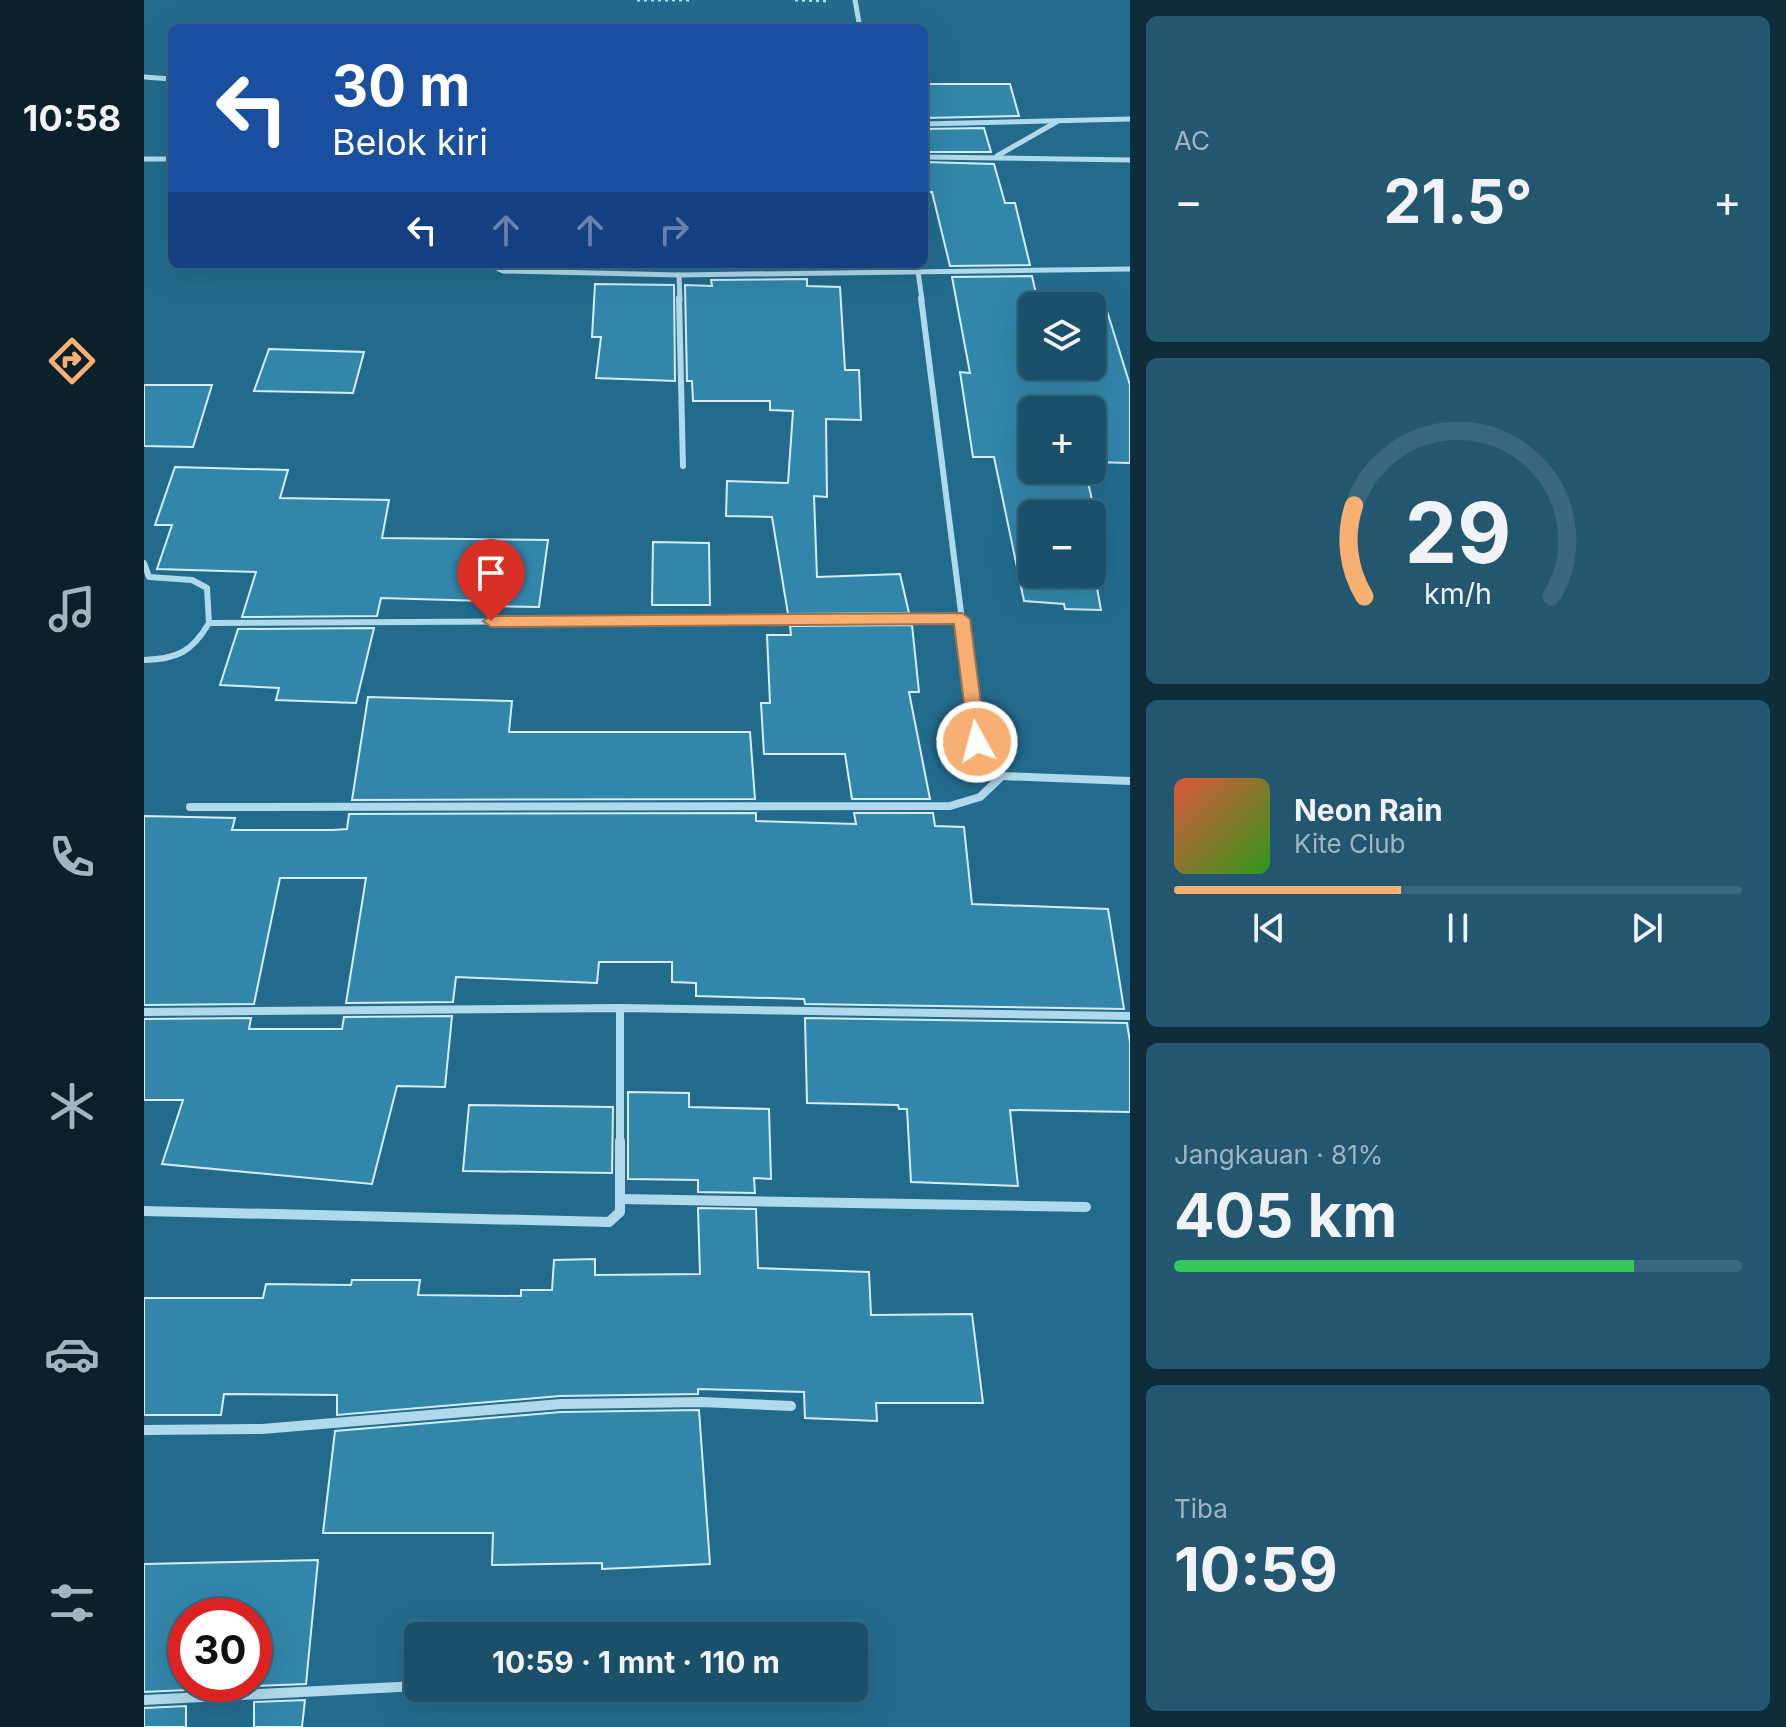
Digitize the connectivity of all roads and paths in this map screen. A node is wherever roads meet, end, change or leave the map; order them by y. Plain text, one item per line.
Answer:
1 (637, 0) edge
2 (691, 0) edge
3 (795, 0) edge
4 (855, 1) edge
5 (859, 24) edge
6 (144, 77) edge
7 (168, 79) edge
8 (1062, 119) junction
9 (1130, 119) edge
10 (928, 124) edge
11 (928, 157) edge
12 (994, 157) junction
13 (144, 159) edge
14 (168, 159) edge
15 (1130, 160) edge
16 (497, 268) edge
17 (918, 268) edge
18 (1130, 269) edge
19 (679, 275) junction
20 (683, 466) dead end
21 (144, 563) edge
22 (962, 619) junction
23 (209, 623) junction
24 (144, 660) edge
25 (1002, 776) junction
26 (1130, 781) edge
27 (190, 807) dead end
28 (620, 1008) junction
29 (144, 1012) edge
30 (1130, 1016) edge
31 (620, 1199) junction
32 (1086, 1207) dead end
33 (144, 1211) edge
34 (791, 1406) dead end
35 (144, 1430) edge
36 (404, 1687) edge
37 (144, 1700) edge

1 - 2 path
3 - 4 path
4 - 5 street
6 - 7 street
8 - 9 street
8 - 10 street
8 - 12 street
11 - 12 street
12 - 15 street
13 - 14 street
16 - 19 street
17 - 18 street
17 - 19 street
17 - 22 street
19 - 20 street
21 - 23 street
22 - 23 street
22 - 25 street
23 - 24 street
25 - 26 street
25 - 27 street
28 - 29 street
28 - 30 street
28 - 31 street
31 - 32 street
31 - 33 street
34 - 35 street
36 - 37 street

